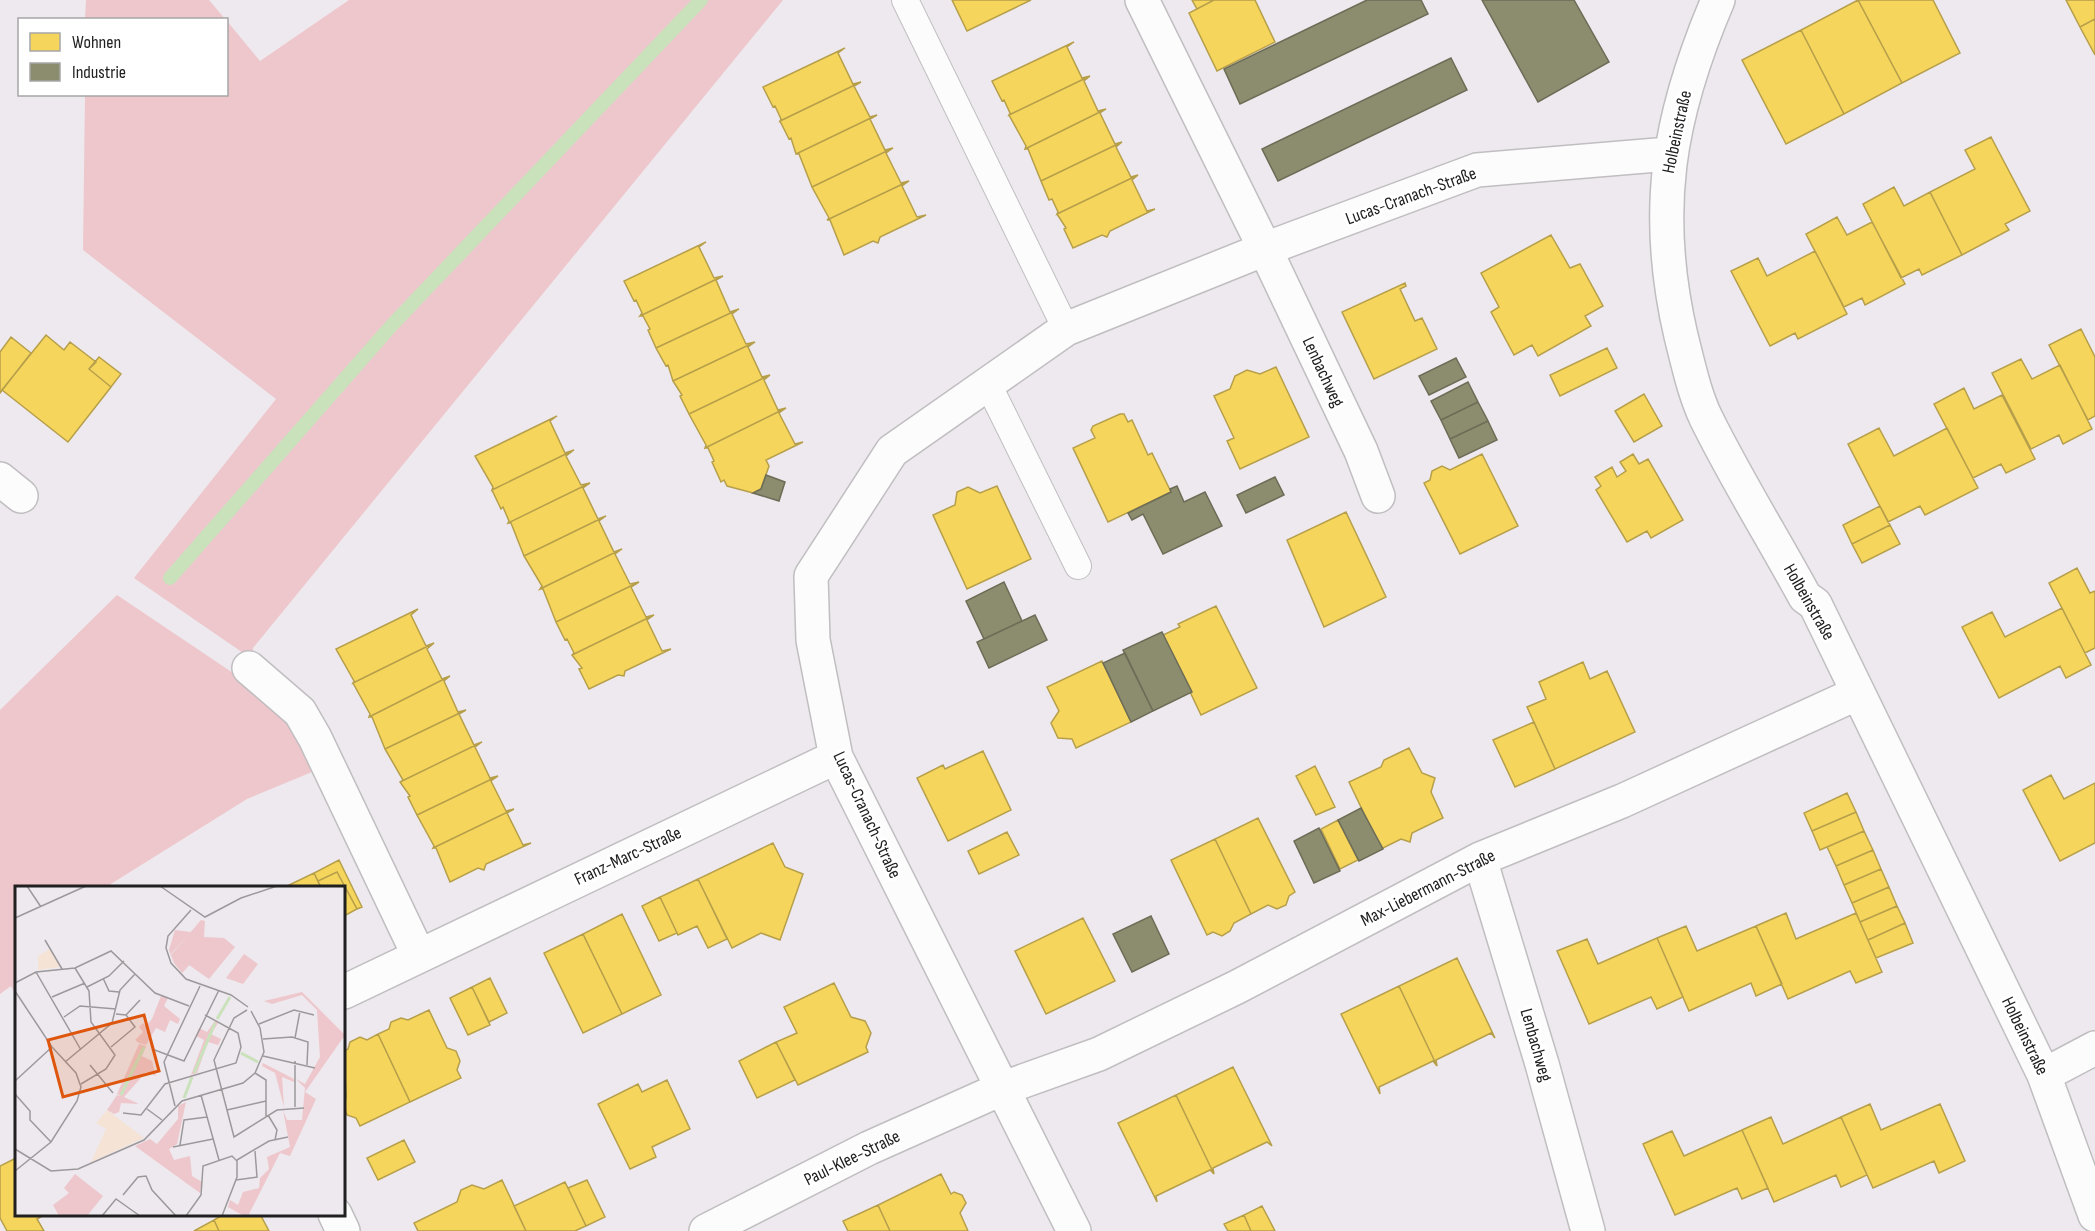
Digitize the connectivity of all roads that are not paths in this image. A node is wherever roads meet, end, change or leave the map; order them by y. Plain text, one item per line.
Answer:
1 (905, 0) edge
2 (1142, 0) edge
3 (1718, 0) edge
4 (1669, 154) junction
5 (1265, 249) junction
6 (1066, 329) junction
7 (988, 384) junction
8 (1378, 496) dead end
9 (1078, 566) dead end
10 (249, 668) dead end
11 (1858, 693) junction
12 (836, 757) junction
13 (1480, 859) junction
14 (419, 956) junction
15 (345, 992) edge
16 (2095, 1048) edge
17 (2044, 1075) junction
18 (1001, 1089) junction
19 (2095, 1215) edge
20 (336, 1216) edge
21 (343, 1231) edge
22 (706, 1231) edge
23 (1074, 1231) edge
24 (1588, 1231) edge

1 - 6 lane
2 - 5 street
3 - 4 street, Holbeinstraße
4 - 5 street, Lucas-Cranach-Straße
4 - 11 street, Holbeinstraße
5 - 6 street, Lucas-Cranach-Straße
5 - 8 street, Lenbachweg
6 - 7 street, Lucas-Cranach-Straße
7 - 9 lane
7 - 12 street, Lucas-Cranach-Straße
10 - 14 street
11 - 13 street, Max-Liebermann-Straße
11 - 17 street, Holbeinstraße
12 - 14 street, Franz-Marc-Straße
12 - 18 street, Lucas-Cranach-Straße
13 - 18 street, Max-Liebermann-Straße
13 - 24 street, Lenbachweg
14 - 15 street, Franz-Marc-Straße
16 - 17 street
17 - 19 street, Holbeinstraße
18 - 22 street, Paul-Klee-Straße
18 - 23 street, Lucas-Cranach-Straße
20 - 21 street

